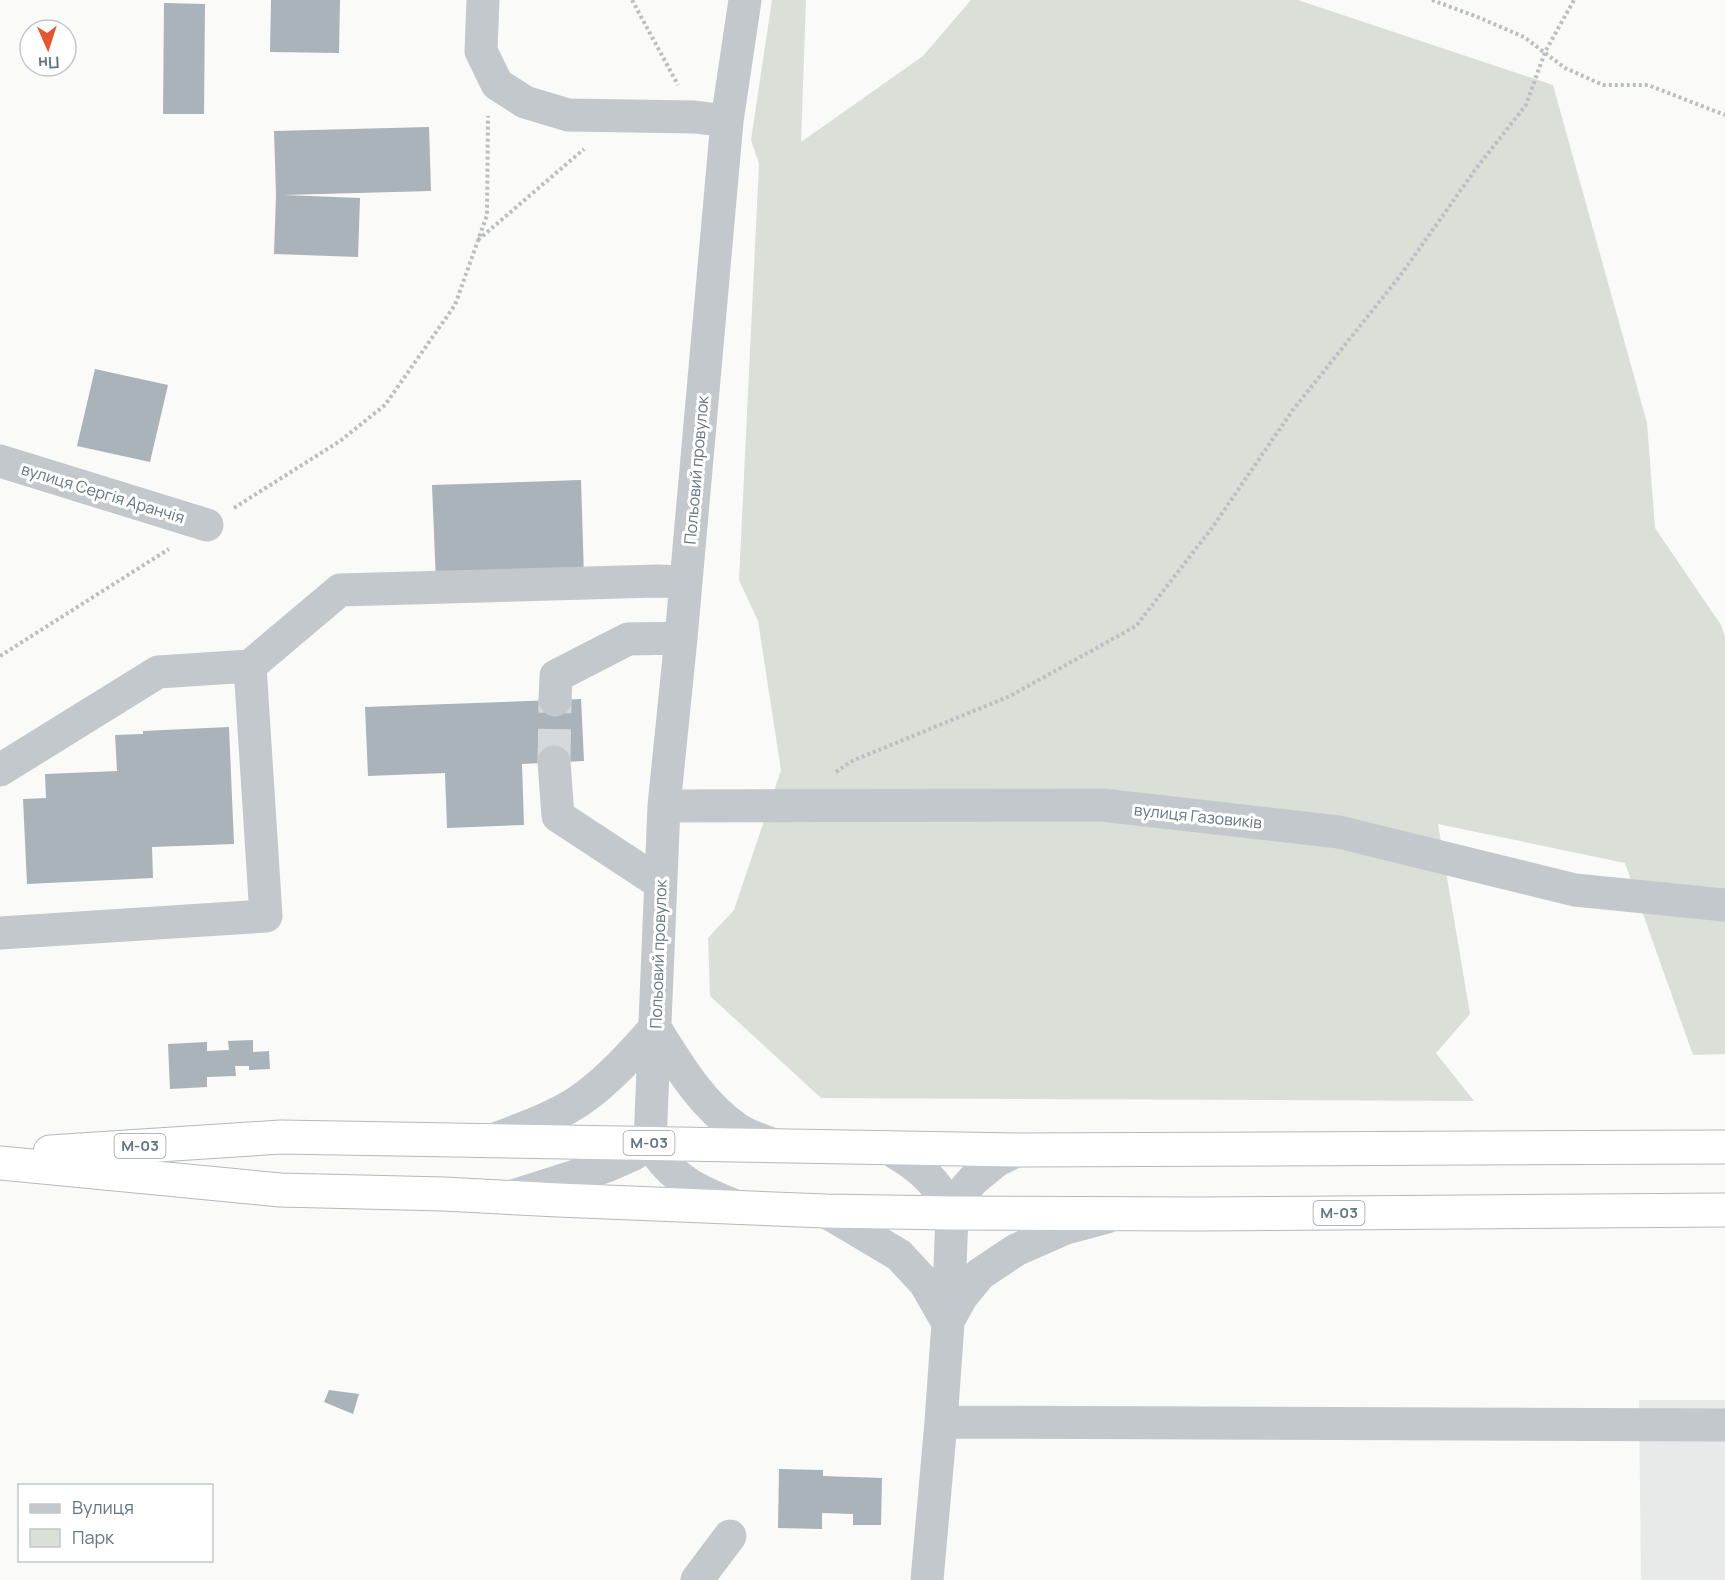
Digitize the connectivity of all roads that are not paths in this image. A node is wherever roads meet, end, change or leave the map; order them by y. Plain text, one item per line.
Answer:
1 (483, 0) edge
2 (745, 0) edge
3 (711, 119) junction
4 (0, 461) edge
5 (207, 525) road end
6 (686, 582) junction
7 (681, 638) junction
8 (250, 666) junction
9 (555, 700) tunnel mouth
10 (554, 762) tunnel mouth
11 (0, 770) edge
12 (664, 806) junction
13 (660, 883) junction
14 (1725, 905) edge
15 (0, 933) edge
16 (655, 1028) junction
17 (490, 1141) junction
18 (650, 1143) junction
19 (774, 1145) junction
20 (1725, 1147) edge
21 (886, 1148) junction
22 (1018, 1150) junction
23 (0, 1155) edge
24 (0, 1163) edge
25 (510, 1197) junction
26 (738, 1207) junction
27 (1725, 1210) edge
28 (825, 1211) junction
29 (952, 1213) junction
30 (1117, 1214) junction
31 (948, 1323) junction
32 (941, 1422) junction
33 (1725, 1425) edge
34 (730, 1536) dead end
35 (698, 1580) edge
36 (927, 1580) edge

1 - 3 street
2 - 3 street, Польовий провулок
3 - 6 street, Польовий провулок
4 - 5 street, вулиця Сергія Аранчія
6 - 7 street, Польовий провулок
6 - 8 street
7 - 9 street
7 - 12 street, Польовий провулок
8 - 11 street
8 - 15 street
10 - 13 street
12 - 13 street, Польовий провулок
12 - 14 street, вулиця Газовиків
13 - 16 street, Польовий провулок
16 - 17 street
16 - 18 street, Польовий провулок
16 - 19 street
17 - 18 highway, М-03
17 - 23 highway, М-03
18 - 19 highway, М-03
18 - 25 street
18 - 26 street
19 - 21 highway, М-03
20 - 22 highway, М-03
21 - 22 highway, М-03
21 - 29 street
22 - 29 street
24 - 25 highway, М-03
25 - 26 highway, М-03
26 - 28 highway, М-03
27 - 30 highway, М-03
28 - 29 highway, М-03
28 - 31 street
29 - 30 highway, М-03
29 - 31 street
30 - 31 street
31 - 32 street
32 - 33 street
32 - 36 street
34 - 35 street

